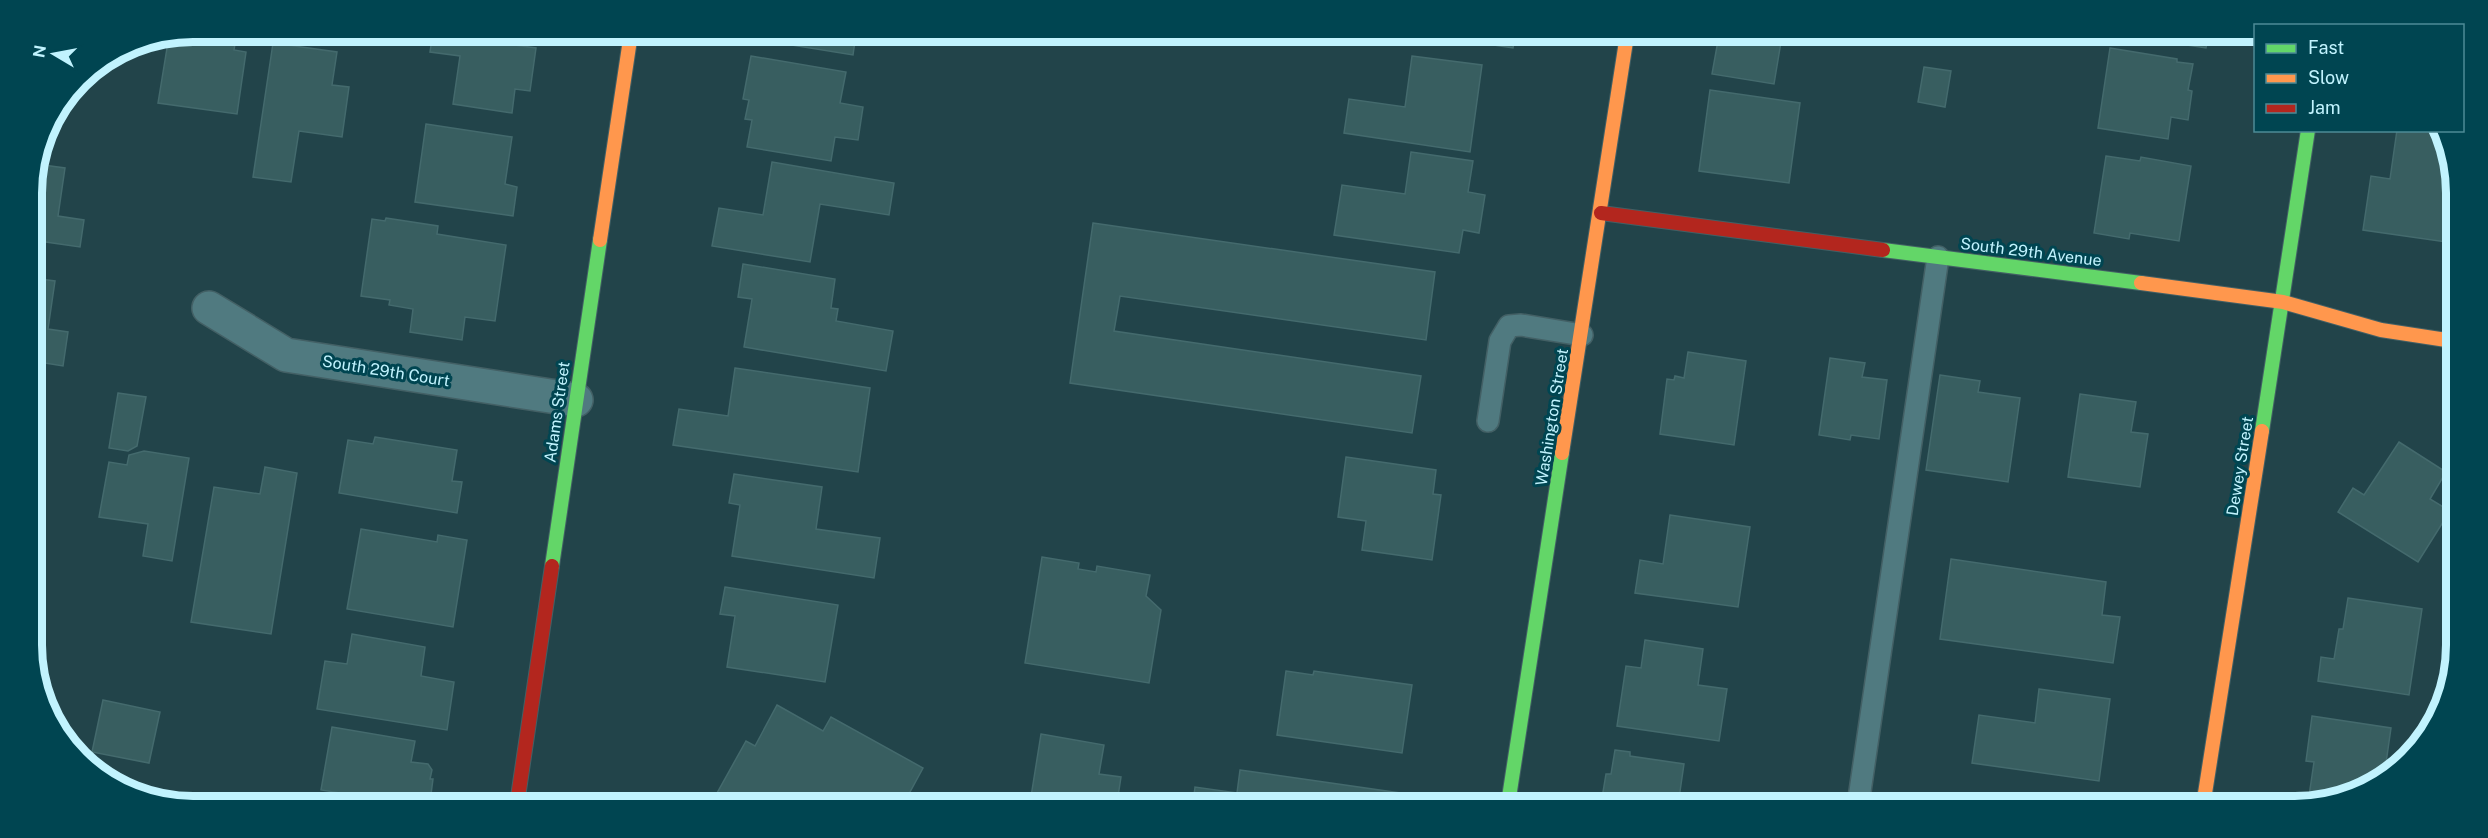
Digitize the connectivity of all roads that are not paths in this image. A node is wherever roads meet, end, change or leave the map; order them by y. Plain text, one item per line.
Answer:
1 (630, 42) edge
2 (1627, 42) edge
3 (2308, 132) edge
4 (1601, 213) junction
5 (1938, 257) junction
6 (2283, 302) junction
7 (209, 308) dead end
8 (1582, 335) junction
9 (2446, 340) edge
10 (576, 400) junction
11 (1488, 421) dead end
12 (518, 796) edge
13 (1509, 796) edge
14 (1859, 796) edge
15 (2205, 796) edge

1 - 10 street, Adams Street
2 - 4 street, Washington Street
3 - 6 street, Dewey Street
4 - 5 street, South 29th Avenue
4 - 8 street, Washington Street
5 - 6 street, South 29th Avenue
5 - 14 lane
6 - 9 street, South 29th Avenue
6 - 15 street, Dewey Street
7 - 10 street, South 29th Court
8 - 11 lane
8 - 13 street, Washington Street
10 - 12 street, Adams Street

